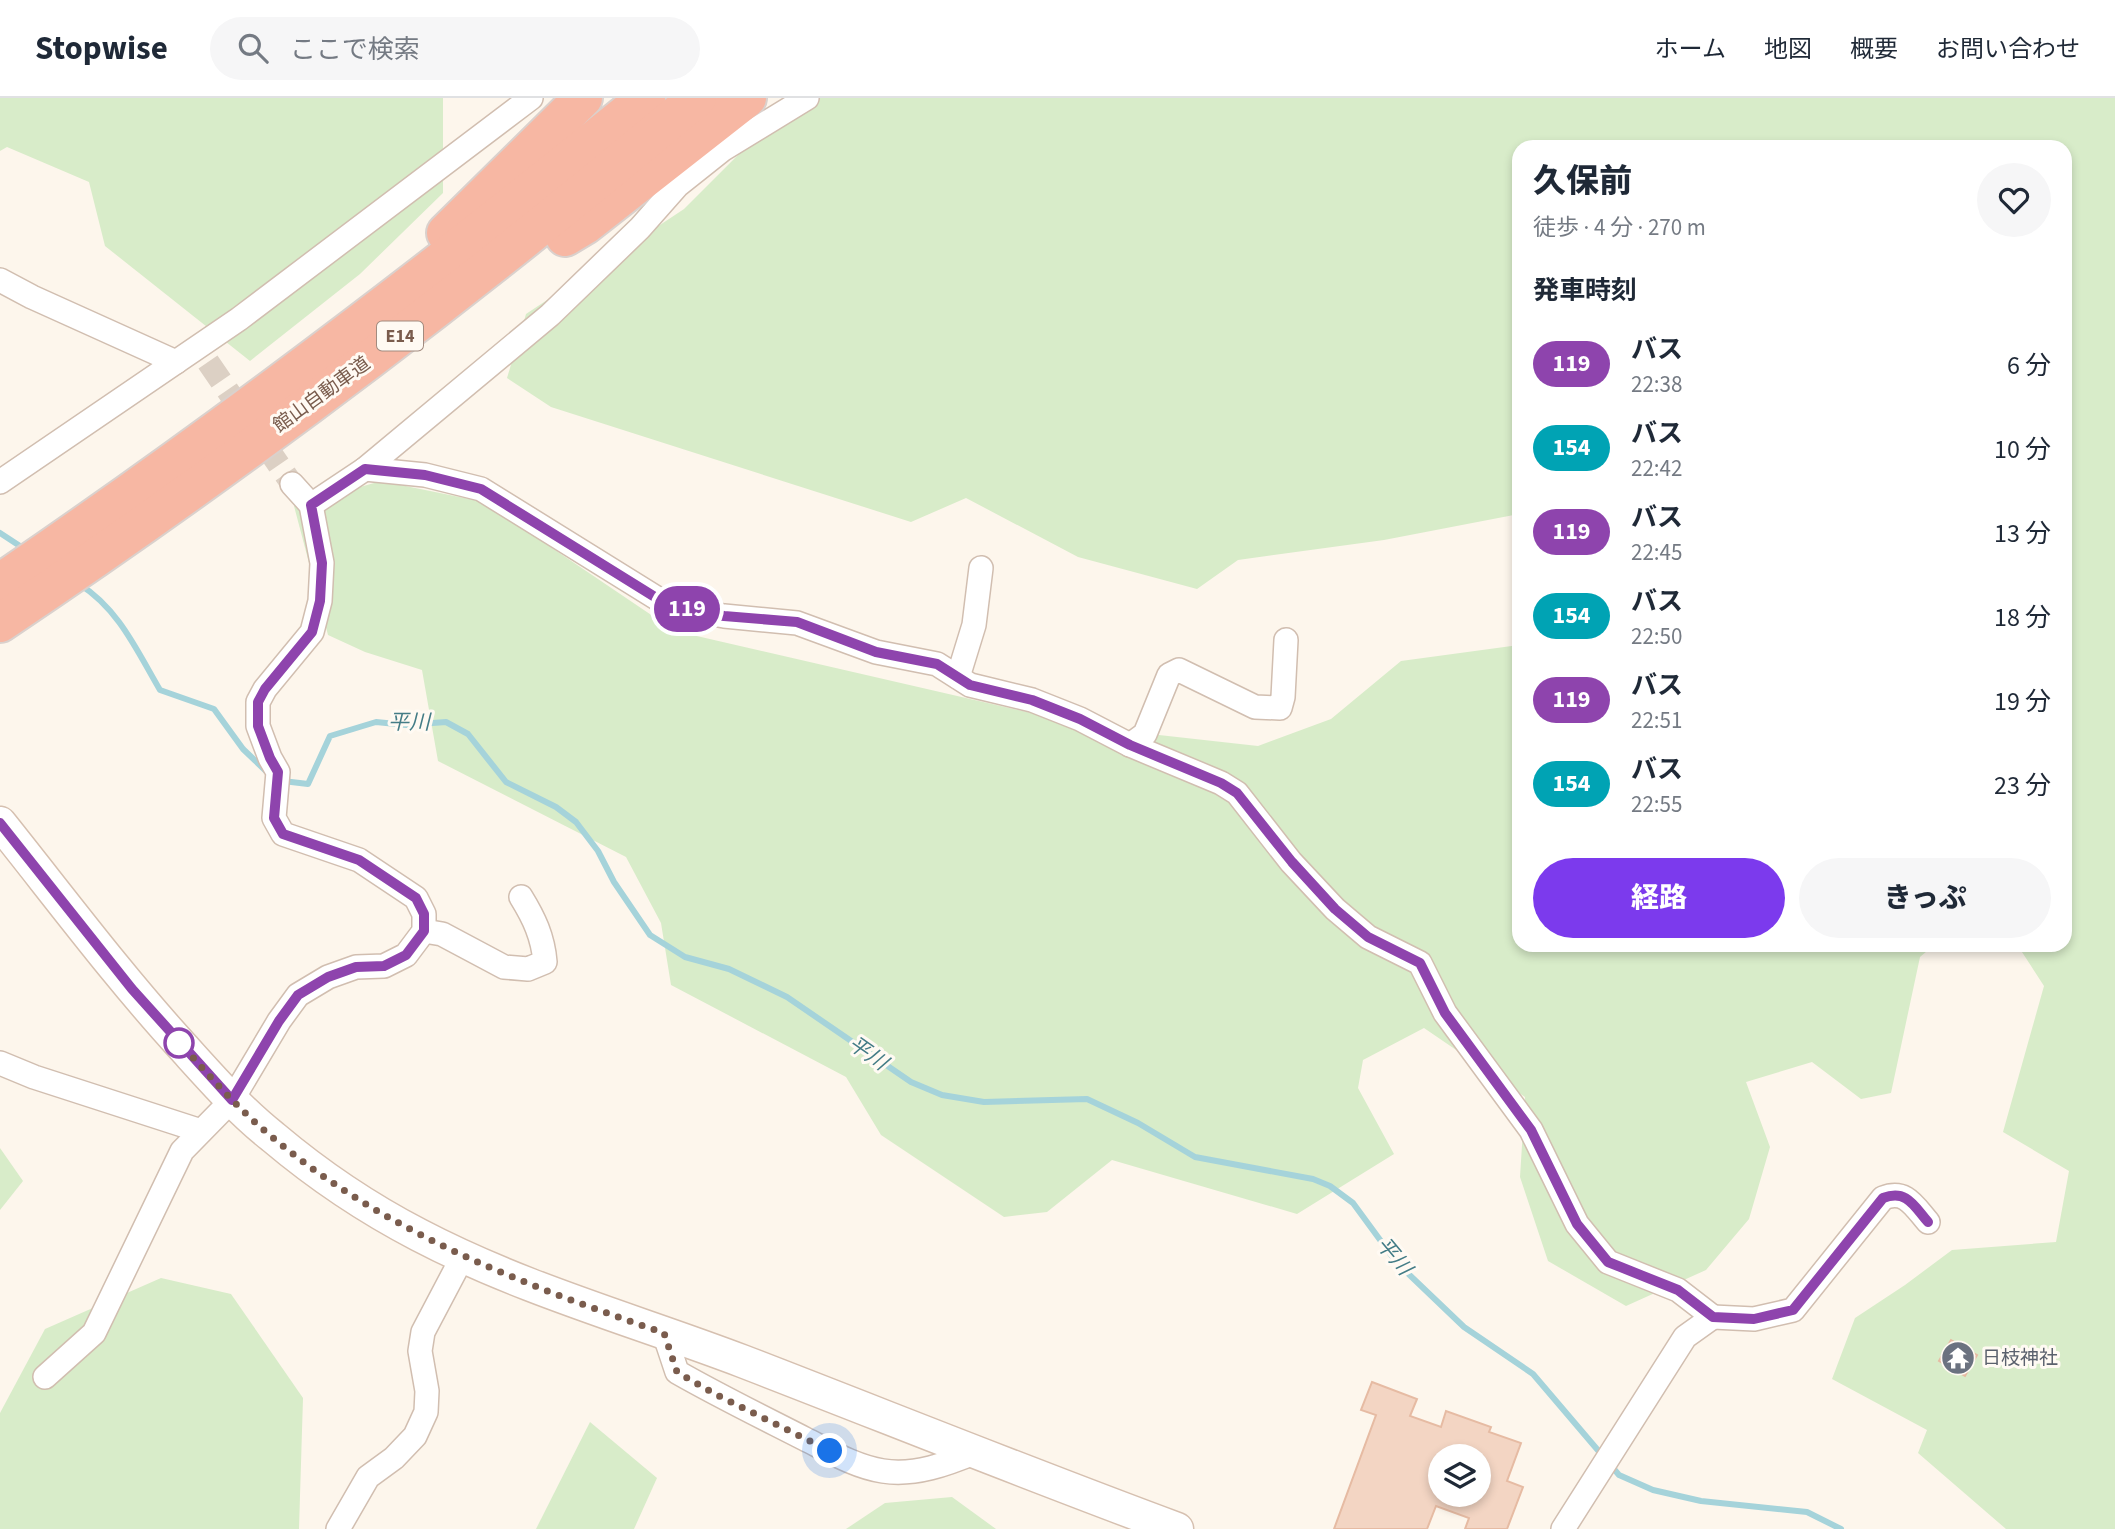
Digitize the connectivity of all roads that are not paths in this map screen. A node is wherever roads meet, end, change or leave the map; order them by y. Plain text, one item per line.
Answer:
1 (531, 98) edge
2 (583, 98) edge
3 (646, 98) edge
4 (697, 98) edge
5 (747, 98) edge
6 (807, 98) edge
7 (0, 280) edge
8 (346, 356) junction
9 (176, 362) junction
10 (365, 469) junction
11 (0, 482) edge
12 (292, 484) tunnel mouth
13 (311, 505) junction
14 (981, 568) dead end
15 (7, 598) edge
16 (1286, 640) dead end
17 (958, 677) junction
18 (1130, 745) junction
19 (0, 823) edge
20 (520, 897) dead end
21 (424, 931) junction
22 (0, 1063) edge
23 (232, 1100) junction
24 (201, 1131) junction
25 (1928, 1222) dead end
26 (463, 1256) junction
27 (1713, 1317) junction
28 (664, 1333) junction
29 (45, 1377) dead end
30 (976, 1452) junction
31 (338, 1529) edge
32 (1177, 1529) edge
33 (1563, 1529) edge

1 - 9 street
2 - 8 highway
3 - 8 highway, 館山自動車道 / E14
4 - 8 highway, 館山自動車道 / E14
5 - 8 highway
6 - 10 street
7 - 9 street
8 - 15 highway, 館山自動車道 / E14
9 - 11 street
10 - 13 street
10 - 17 street
12 - 13 street
13 - 21 street
14 - 17 street
16 - 18 street
17 - 18 street
18 - 27 street
19 - 23 street
20 - 21 street
21 - 23 street
22 - 24 street
23 - 24 street
23 - 26 street
24 - 29 street
25 - 27 street
26 - 28 street
26 - 31 street
27 - 33 street
28 - 30 street
28 - 30 street
30 - 32 street

